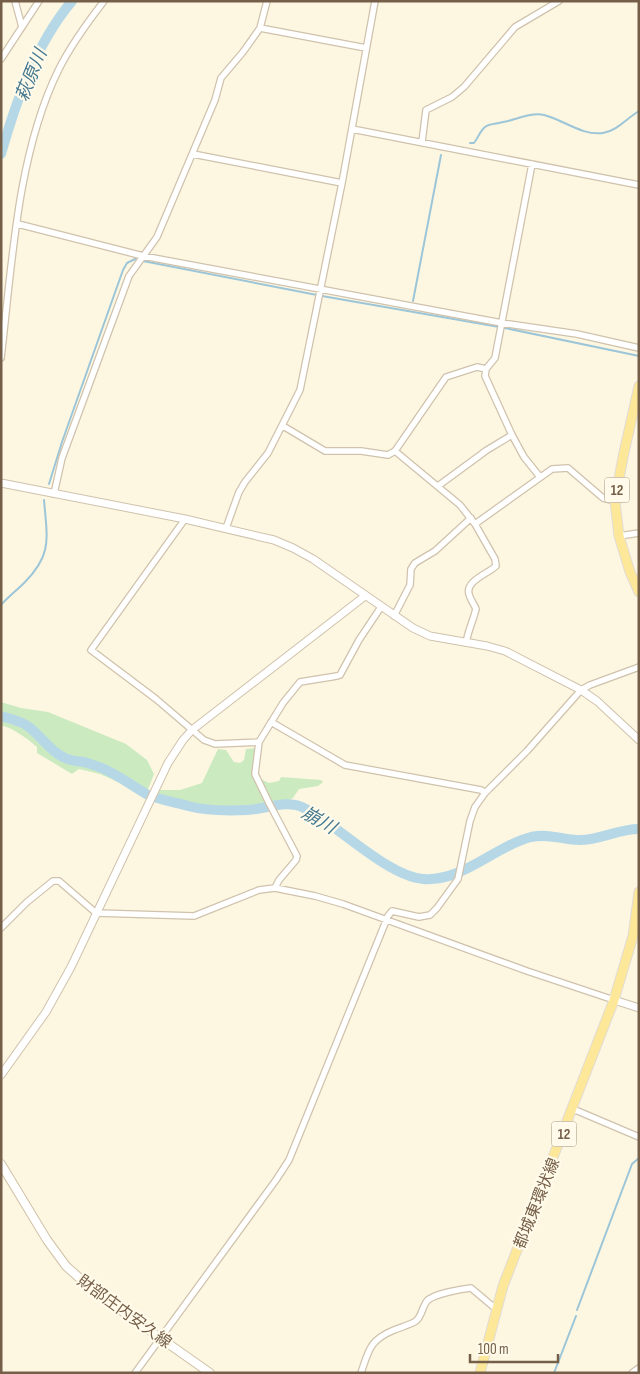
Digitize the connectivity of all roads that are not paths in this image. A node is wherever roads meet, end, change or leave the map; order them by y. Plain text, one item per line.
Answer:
1 (15, 1) edge
2 (40, 1) edge
3 (104, 1) edge
4 (267, 1) edge
5 (375, 1) edge
6 (560, 1) edge
7 (22, 27) junction
8 (260, 28) junction
9 (366, 48) junction
10 (1, 59) edge
11 (352, 129) junction
12 (422, 142) junction
13 (193, 154) junction
14 (532, 164) junction
15 (342, 183) junction
16 (639, 185) edge
17 (18, 224) junction
18 (143, 256) junction
19 (321, 289) junction
20 (502, 322) junction
21 (639, 348) edge
22 (1, 358) edge
23 (486, 369) junction
24 (639, 386) edge
25 (283, 426) junction
26 (512, 435) junction
27 (395, 450) junction
28 (540, 476) junction
29 (1, 483) edge
30 (438, 486) junction
31 (54, 494) junction
32 (615, 501) junction
33 (470, 518) junction
34 (185, 520) junction
35 (475, 524) junction
36 (226, 528) junction
37 (639, 533) edge
38 (619, 536) junction
39 (639, 592) edge
40 (365, 596) junction
41 (382, 607) junction
42 (394, 616) junction
43 (466, 643) junction
44 (639, 667) edge
45 (581, 690) junction
46 (271, 722) junction
47 (192, 730) junction
48 (639, 740) edge
49 (259, 742) junction
50 (485, 793) junction
51 (274, 888) junction
52 (639, 892) edge
53 (96, 913) junction
54 (387, 920) junction
55 (1, 928) edge
56 (614, 1000) junction
57 (639, 1008) edge
58 (1, 1075) edge
59 (573, 1109) junction
60 (639, 1137) edge
61 (1, 1164) edge
62 (496, 1309) junction
63 (161, 1338) junction
64 (639, 1368) edge
65 (136, 1373) edge
66 (210, 1373) edge
67 (361, 1373) edge
68 (480, 1373) edge
69 (632, 1373) edge

1 - 7 street
2 - 7 street
3 - 17 street
4 - 8 street
5 - 9 street
6 - 12 street
7 - 10 street
8 - 9 street
8 - 13 street
9 - 11 street
11 - 12 street
11 - 15 street
12 - 14 street
13 - 15 street
13 - 18 street
14 - 16 street
14 - 20 street
15 - 19 street
17 - 18 street
17 - 22 street
18 - 19 street
18 - 31 street
19 - 20 street
19 - 25 street
20 - 21 street
20 - 23 street
23 - 26 street
23 - 27 street
24 - 32 main road, 12
25 - 27 street
25 - 36 street
26 - 28 street
26 - 30 street
27 - 30 street
28 - 32 street
28 - 35 street
29 - 31 street
30 - 33 street
31 - 34 street
32 - 38 main road, 12
33 - 35 street
33 - 42 street
34 - 36 street
34 - 47 street
35 - 43 street
36 - 40 street
37 - 38 street
38 - 39 main road, 12
40 - 41 street
40 - 47 street
41 - 42 street
41 - 46 street
42 - 43 street
43 - 45 street
44 - 45 street
45 - 48 street
45 - 50 street
46 - 49 street
46 - 50 street
47 - 49 street
47 - 53 street
49 - 51 street
50 - 54 street
51 - 53 street
51 - 54 street
52 - 56 main road, 都城東環状線 / 12
53 - 55 street
53 - 58 street
54 - 56 street
54 - 63 street
56 - 57 street
56 - 59 main road, 都城東環状線 / 12
59 - 60 street
59 - 62 main road, 都城東環状線 / 12
61 - 63 main road, 財部庄内安久線
62 - 67 street
62 - 68 main road, 都城東環状線 / 12
63 - 65 street
63 - 66 main road, 財部庄内安久線
64 - 69 street

